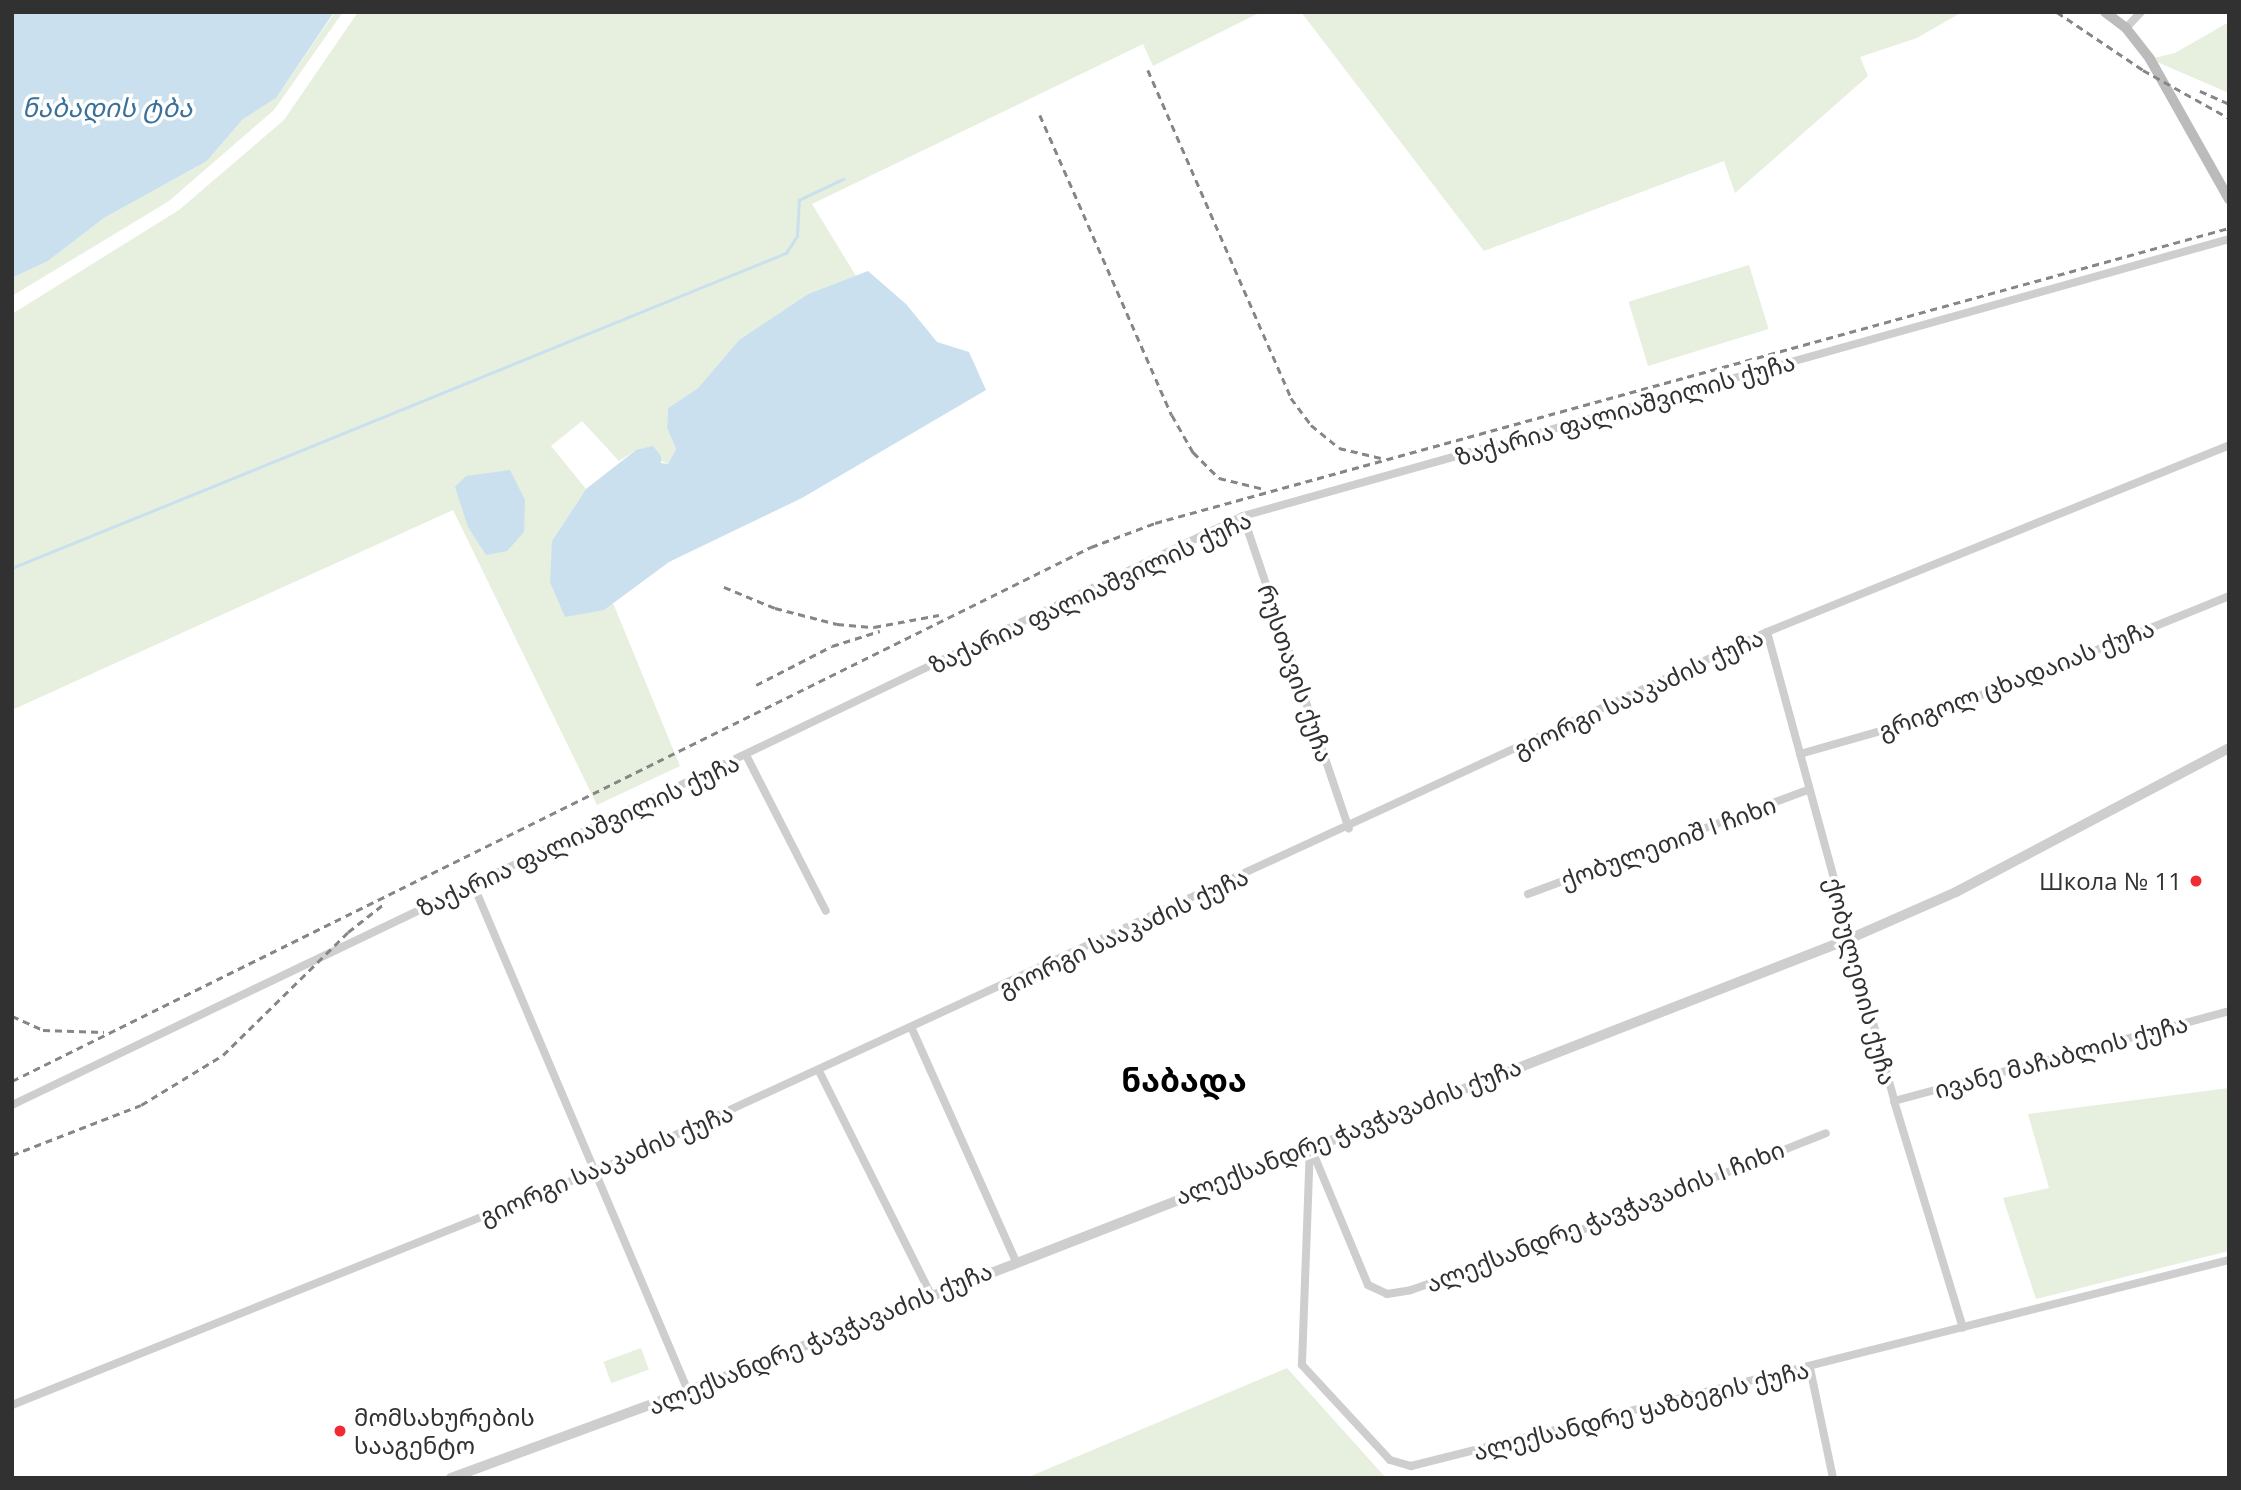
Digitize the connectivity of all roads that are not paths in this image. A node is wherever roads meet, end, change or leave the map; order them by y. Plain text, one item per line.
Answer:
1 (2105, 12) edge
2 (2141, 12) edge
3 (2126, 27) junction
4 (2229, 199) edge
5 (2229, 239) edge
6 (2229, 445) edge
7 (1244, 516) junction
8 (2229, 596) edge
9 (1767, 632) junction
10 (2229, 748) edge
11 (1800, 754) junction
12 (747, 755) junction
13 (1808, 790) junction
14 (1349, 829) junction
15 (473, 884) junction
16 (1528, 894) dead end
17 (826, 911) dead end
18 (1849, 939) junction
19 (2229, 1011) edge
20 (912, 1029) junction
21 (819, 1072) junction
22 (1894, 1101) junction
23 (12, 1105) edge
24 (1826, 1133) dead end
25 (1310, 1146) junction
26 (592, 1173) junction
27 (2229, 1259) edge
28 (1016, 1261) junction
29 (931, 1295) junction
30 (1963, 1328) junction
31 (1810, 1368) junction
32 (688, 1391) junction
33 (12, 1405) edge
34 (451, 1478) edge
35 (1833, 1478) edge

1 - 3 main road
2 - 3 street
3 - 4 main road
5 - 7 street, ზაქარია ფალიაშვილის ქუჩა
6 - 9 street, გიორგი სააკაძის ქუჩა
7 - 12 street, ზაქარია ფალიაშვილის ქუჩა
7 - 14 street, რუსთავის ქუჩა
8 - 11 street, გრიგოლ ცხადაიას ქუჩა
9 - 11 street, ქობულეთის ქუჩა
9 - 14 street, გიორგი სააკაძის ქუჩა
10 - 18 street, ალექსანდრე ჭავჭავაძის ქუჩა
11 - 13 street, ქობულეთის ქუჩა
12 - 15 street, ზაქარია ფალიაშვილის ქუჩა
12 - 17 street
13 - 16 street, ქობულეთიშ I ჩიხი
13 - 18 street, ქობულეთის ქუჩა
14 - 20 street, გიორგი სააკაძის ქუჩა
15 - 23 street, ზაქარია ფალიაშვილის ქუჩა
15 - 26 street
18 - 22 street, ქობულეთის ქუჩა
18 - 25 street, ალექსანდრე ჭავჭავაძის ქუჩა
19 - 22 street, ივანე მაჩაბლის ქუჩა
20 - 21 street, გიორგი სააკაძის ქუჩა
20 - 28 street
21 - 26 street, გიორგი სააკაძის ქუჩა
21 - 29 street
22 - 30 street, ქობულეთის ქუჩა
24 - 25 street, ალექსანდრე ჭავჭავაძის I ჩიხი
25 - 28 street, ალექსანდრე ჭავჭავაძის ქუჩა
25 - 31 street, ალექსანდრე ყაზბეგის ქუჩა
26 - 32 street
26 - 33 street, გიორგი სააკაძის ქუჩა
27 - 30 street, ალექსანდრე ყაზბეგის ქუჩა
28 - 29 street, ალექსანდრე ჭავჭავაძის ქუჩა
29 - 32 street, ალექსანდრე ჭავჭავაძის ქუჩა
30 - 31 street, ალექსანდრე ყაზბეგის ქუჩა
31 - 35 street
32 - 34 street, ალექსანდრე ჭავჭავაძის ქუჩა

